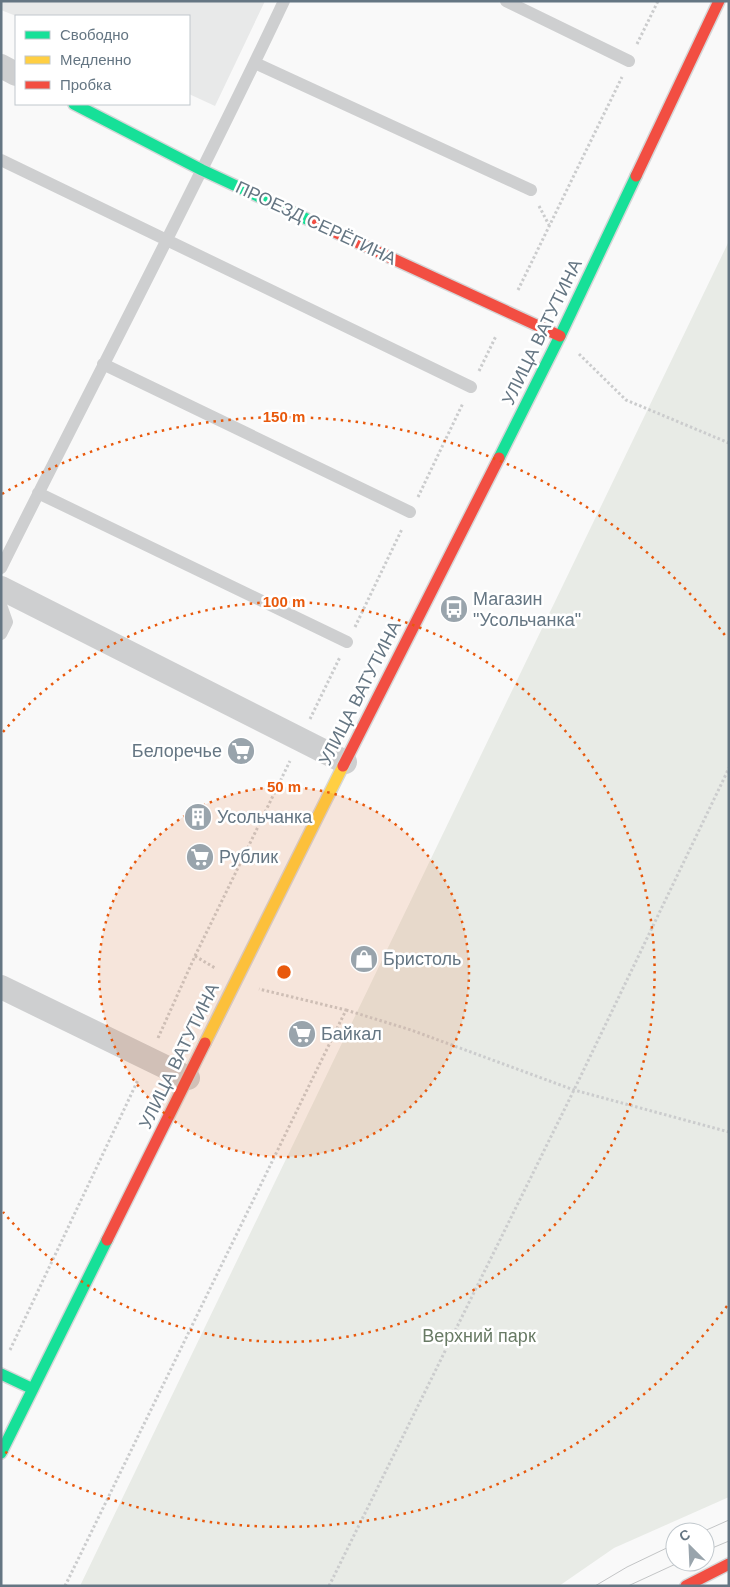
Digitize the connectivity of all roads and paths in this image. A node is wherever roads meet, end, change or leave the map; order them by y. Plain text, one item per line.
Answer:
1 (284, 1) edge
2 (506, 1) edge
3 (658, 1) edge
4 (719, 1) edge
5 (629, 61) junction
6 (255, 63) junction
7 (1, 66) edge
8 (15, 73) edge
9 (76, 105) edge
10 (1, 160) edge
11 (202, 170) junction
12 (531, 190) dead end
13 (167, 240) junction
14 (508, 312) junction
15 (560, 336) junction
16 (103, 364) junction
17 (471, 387) junction
18 (729, 443) edge
19 (38, 493) junction
20 (410, 512) junction
21 (1, 568) edge
22 (1, 588) edge
23 (1, 605) edge
24 (1, 634) edge
25 (347, 642) junction
26 (300, 740) junction
27 (344, 762) junction
28 (729, 768) edge
29 (195, 956) junction
30 (221, 971) dead end
31 (1, 987) edge
32 (252, 987) dead end
33 (346, 1010) junction
34 (149, 1059) junction
35 (188, 1078) junction
36 (574, 1090) junction
37 (729, 1132) edge
38 (10, 1351) dead end
39 (4, 1375) edge
40 (33, 1389) junction
41 (1, 1453) edge
42 (729, 1564) edge
43 (65, 1586) edge
44 (329, 1586) edge
45 (686, 1586) edge

1 - 6 lane
2 - 5 lane
3 - 5 path
4 - 15 street, УЛИЦА ВАТУТИНА
5 - 14 path
6 - 11 lane
6 - 12 lane
7 - 8 street
9 - 11 street, ПРОЕЗД СЕРЁГИНА
10 - 13 lane
11 - 13 lane
11 - 14 street, ПРОЕЗД СЕРЁГИНА
13 - 16 lane
13 - 17 lane
14 - 15 street, ПРОЕЗД СЕРЁГИНА
14 - 17 path
15 - 18 path
15 - 27 street, УЛИЦА ВАТУТИНА
16 - 19 lane
16 - 20 lane
17 - 20 path
19 - 21 lane
19 - 25 lane
20 - 25 path
22 - 26 street
23 - 24 lane
25 - 26 path
26 - 27 street
26 - 29 path
27 - 35 street, УЛИЦА ВАТУТИНА
28 - 36 path
29 - 30 path
29 - 34 path
31 - 34 street
32 - 33 path
33 - 36 path
33 - 43 path
34 - 35 street
34 - 38 path
35 - 40 street, УЛИЦА ВАТУТИНА
36 - 37 path
36 - 44 path
39 - 40 street
40 - 41 street, УЛИЦА ВАТУТИНА
42 - 45 street

